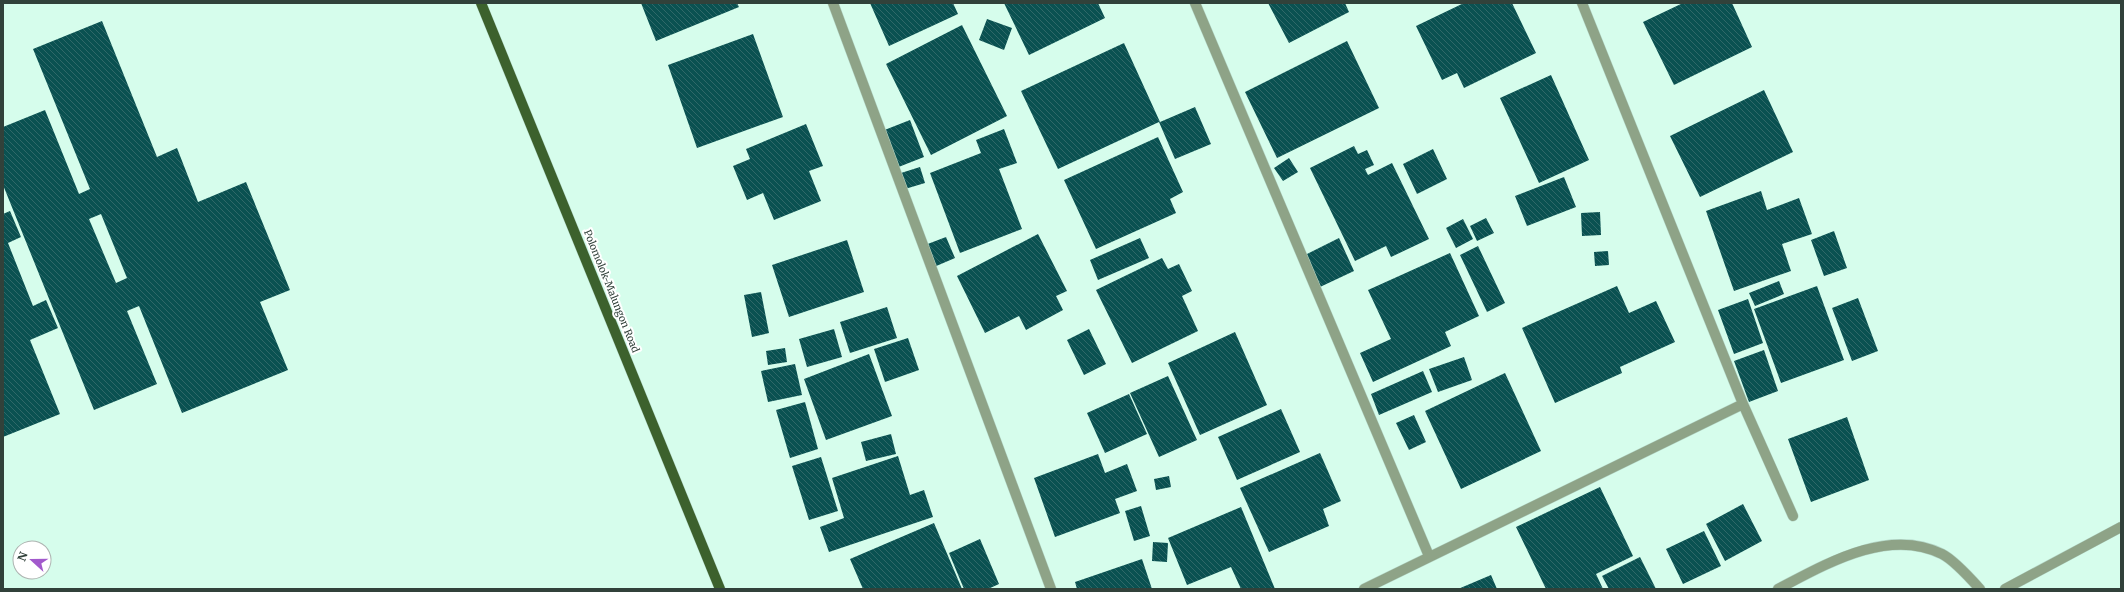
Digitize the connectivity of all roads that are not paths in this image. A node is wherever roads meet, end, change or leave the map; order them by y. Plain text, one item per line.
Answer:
1 (481, 3) edge
2 (833, 3) edge
3 (1195, 3) edge
4 (1582, 3) edge
5 (1743, 404) junction
6 (1793, 516) dead end
7 (2121, 527) edge
8 (1429, 556) junction
9 (720, 589) edge
10 (1052, 589) edge
11 (1364, 589) edge
12 (1778, 589) edge
13 (1980, 589) edge
14 (2005, 589) edge

1 - 9 main road, Polomolok-Malungon Road
2 - 10 street
3 - 8 street
4 - 5 street
5 - 6 street
5 - 8 street
7 - 14 street
8 - 11 street
12 - 13 street

